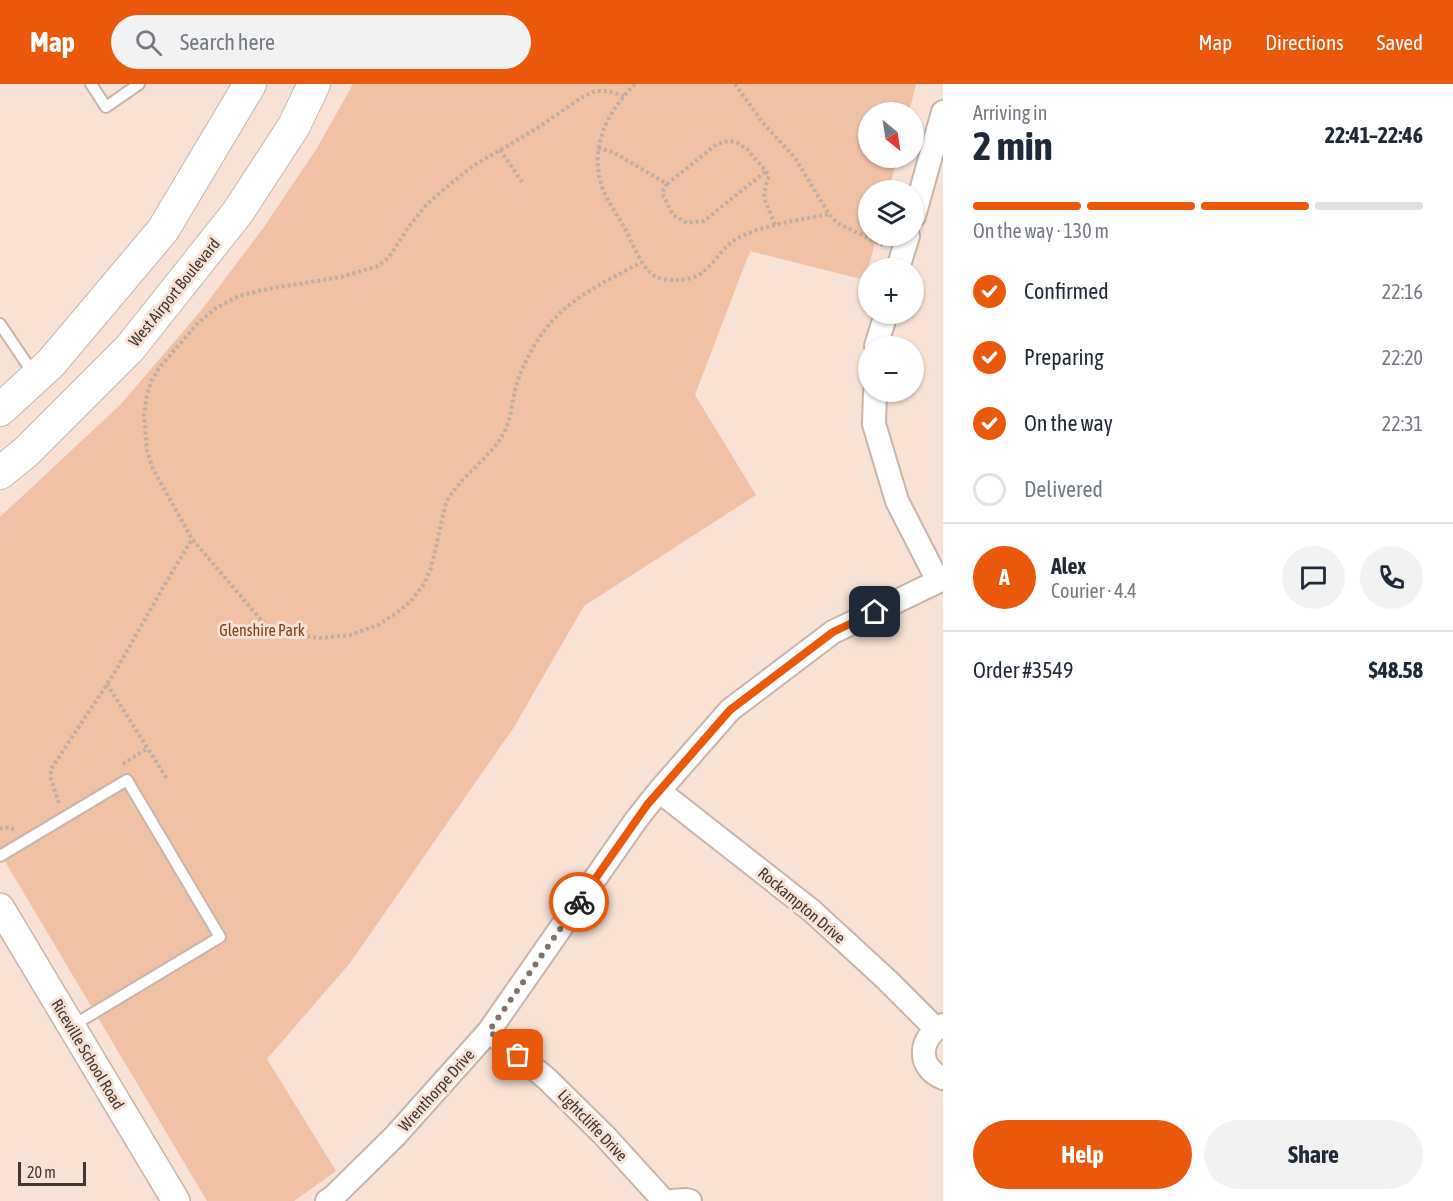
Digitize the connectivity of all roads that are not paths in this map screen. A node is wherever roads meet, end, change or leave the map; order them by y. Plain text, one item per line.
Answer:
1 (91, 84) edge
2 (139, 84) edge
3 (250, 84) edge
4 (314, 84) edge
5 (943, 112) edge
6 (924, 180) edge
7 (0, 324) edge
8 (36, 377) junction
9 (875, 402) edge
10 (0, 410) edge
11 (0, 474) edge
12 (941, 580) edge
13 (659, 791) junction
14 (0, 856) edge
15 (0, 907) edge
16 (71, 1026) junction
17 (939, 1027) edge
18 (489, 1031) junction
19 (943, 1078) edge
20 (176, 1201) edge
21 (327, 1201) edge
22 (664, 1201) edge
23 (672, 1201) edge
24 (690, 1201) edge

1 - 2 lane
3 - 8 main road
4 - 11 main road, West Airport Boulevard
5 - 6 street
7 - 8 lane
8 - 10 main road
9 - 12 street
12 - 13 street, Wrenthorpe Drive
13 - 17 street, Rockampton Drive
13 - 18 street, Wrenthorpe Drive
14 - 16 lane
15 - 16 street, Riceville School Road
16 - 20 street, Riceville School Road
17 - 19 street, Rockampton Drive
18 - 21 street, Wrenthorpe Drive
18 - 22 street, Lightcliffe Drive
23 - 24 street

